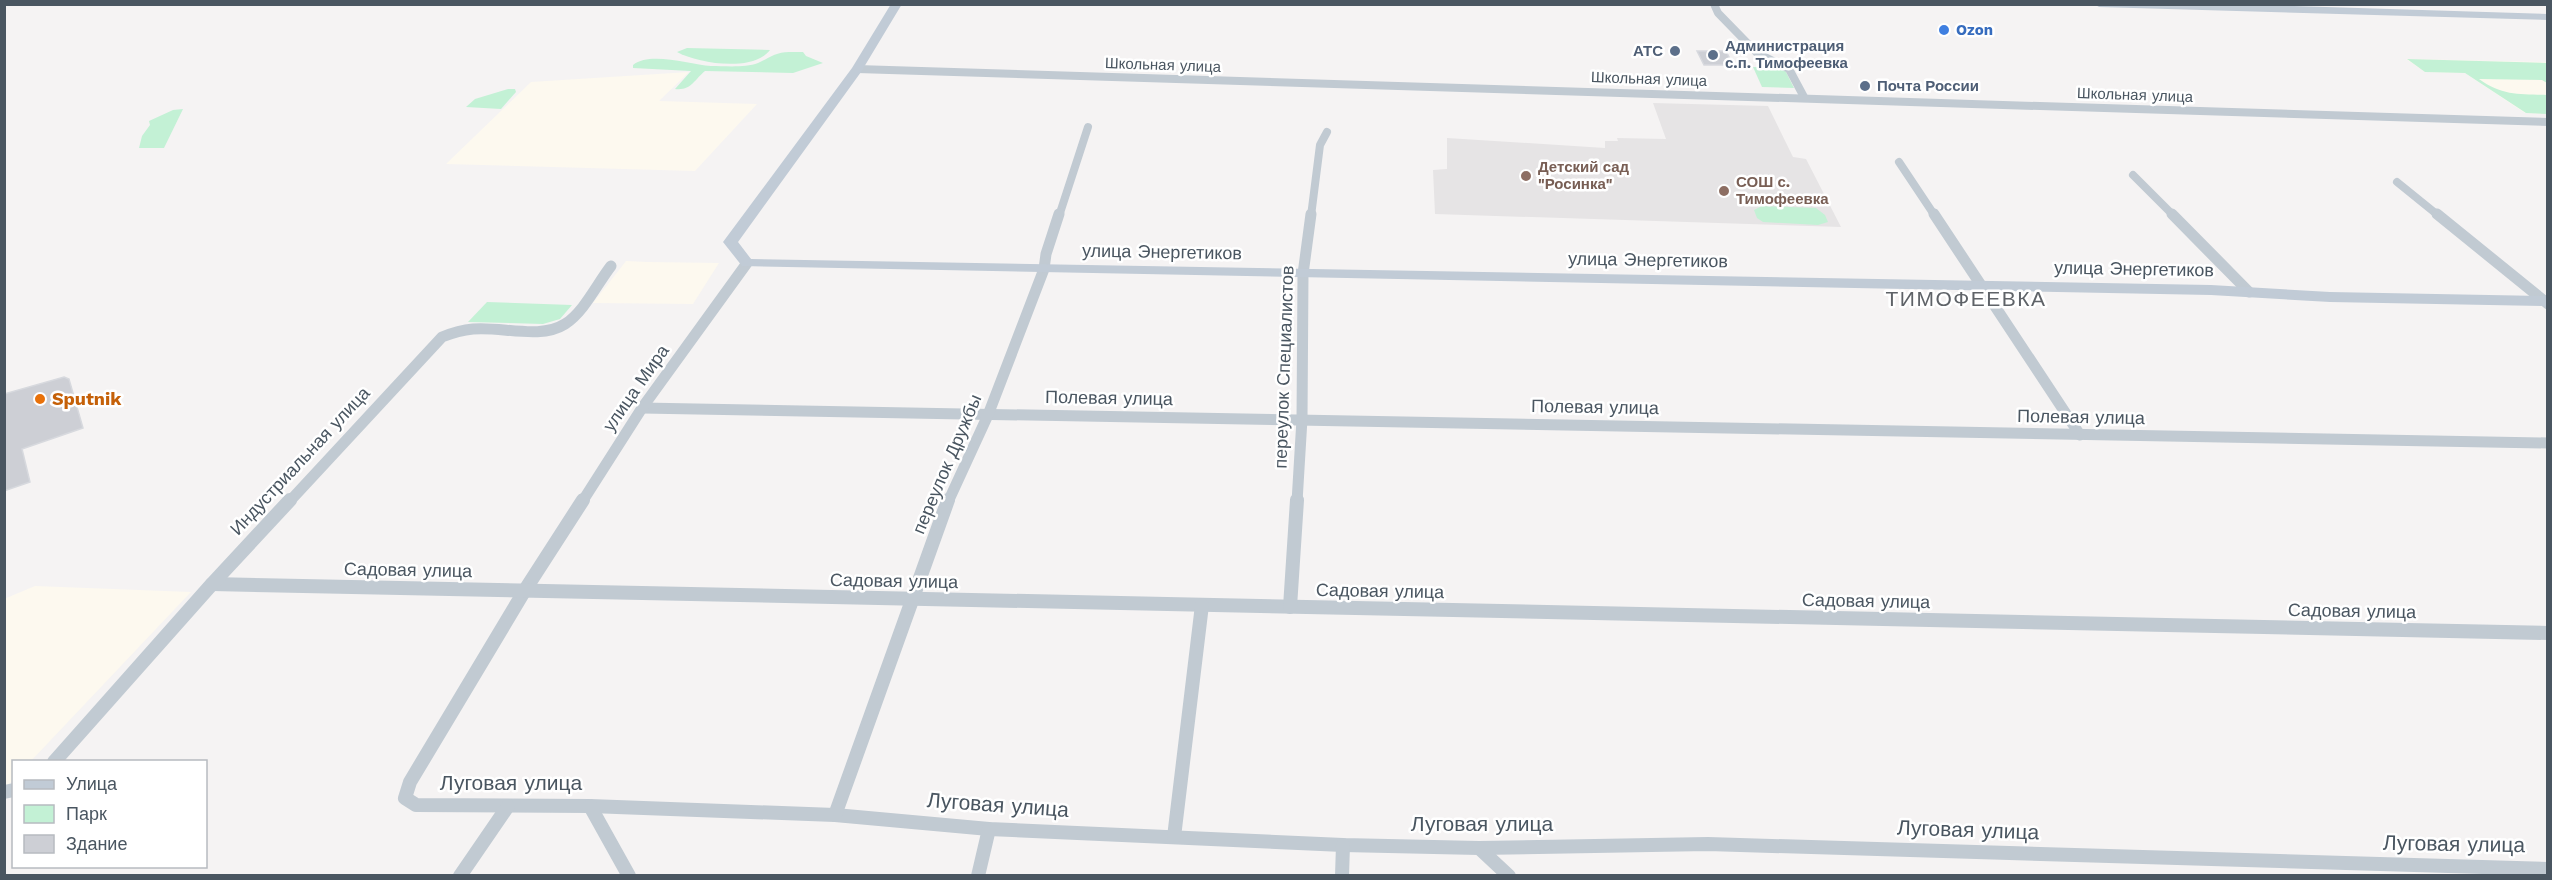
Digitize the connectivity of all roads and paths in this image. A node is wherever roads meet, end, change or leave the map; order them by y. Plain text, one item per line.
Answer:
1 (897, 4) edge
2 (1714, 4) edge
3 (2099, 4) edge
4 (2547, 17) edge
5 (857, 69) junction
6 (1804, 97) junction
7 (2547, 122) edge
8 (1088, 127) dead end
9 (1327, 132) dead end
10 (1899, 162) dead end
11 (2133, 175) dead end
12 (2397, 182) dead end
13 (747, 263) junction
14 (611, 266) dead end
15 (1044, 269) junction
16 (1303, 274) junction
17 (1981, 286) junction
18 (2248, 292) junction
19 (2546, 302) edge
20 (642, 408) junction
21 (988, 415) junction
22 (1302, 419) junction
23 (2080, 435) junction
24 (2547, 443) edge
25 (212, 584) junction
26 (525, 590) junction
27 (914, 599) junction
28 (1202, 605) junction
29 (1290, 607) junction
30 (2547, 633) edge
31 (56, 760) edge
32 (417, 805) joint
33 (508, 806) junction
34 (590, 806) junction
35 (835, 815) junction
36 (989, 829) junction
37 (1174, 837) junction
38 (1343, 845) junction
39 (1479, 848) junction
40 (2547, 869) edge
41 (460, 876) edge
42 (629, 876) edge
43 (978, 876) edge
44 (1342, 876) edge
45 (1509, 876) edge

1 - 5 street
2 - 6 street
3 - 4 street
5 - 6 street, Школьная улица
5 - 13 street
6 - 7 street, Школьная улица
8 - 15 street, переулок Дружбы
9 - 16 street, переулок Специалистов
10 - 17 street
11 - 18 street
12 - 19 street
13 - 15 street, улица Энергетиков
13 - 20 street, улица Мира
14 - 25 street, Индустриальная улица
15 - 16 street, улица Энергетиков
15 - 21 street, переулок Дружбы
16 - 17 street, улица Энергетиков
16 - 22 street, переулок Специалистов
17 - 18 street, улица Энергетиков
17 - 23 street
18 - 19 street, улица Энергетиков
20 - 21 street, Полевая улица
20 - 26 street, улица Мира
21 - 22 street, Полевая улица
21 - 27 street, переулок Дружбы
22 - 23 street, Полевая улица
22 - 29 street, переулок Специалистов
23 - 24 street, Полевая улица
25 - 26 street, Садовая улица
25 - 31 street, Индустриальная улица
26 - 27 street, Садовая улица
26 - 32 street, улица Мира
27 - 28 street, Садовая улица
27 - 35 street, переулок Дружбы
28 - 29 street, Садовая улица
28 - 37 street
29 - 30 street, Садовая улица
32 - 33 street, Луговая улица
33 - 34 street, Луговая улица
33 - 41 street
34 - 35 street, Луговая улица
34 - 42 street
35 - 36 street, Луговая улица
36 - 37 street, Луговая улица
36 - 43 street
37 - 38 street, Луговая улица
38 - 39 street, Луговая улица
38 - 44 street
39 - 40 street, Луговая улица
39 - 45 street

